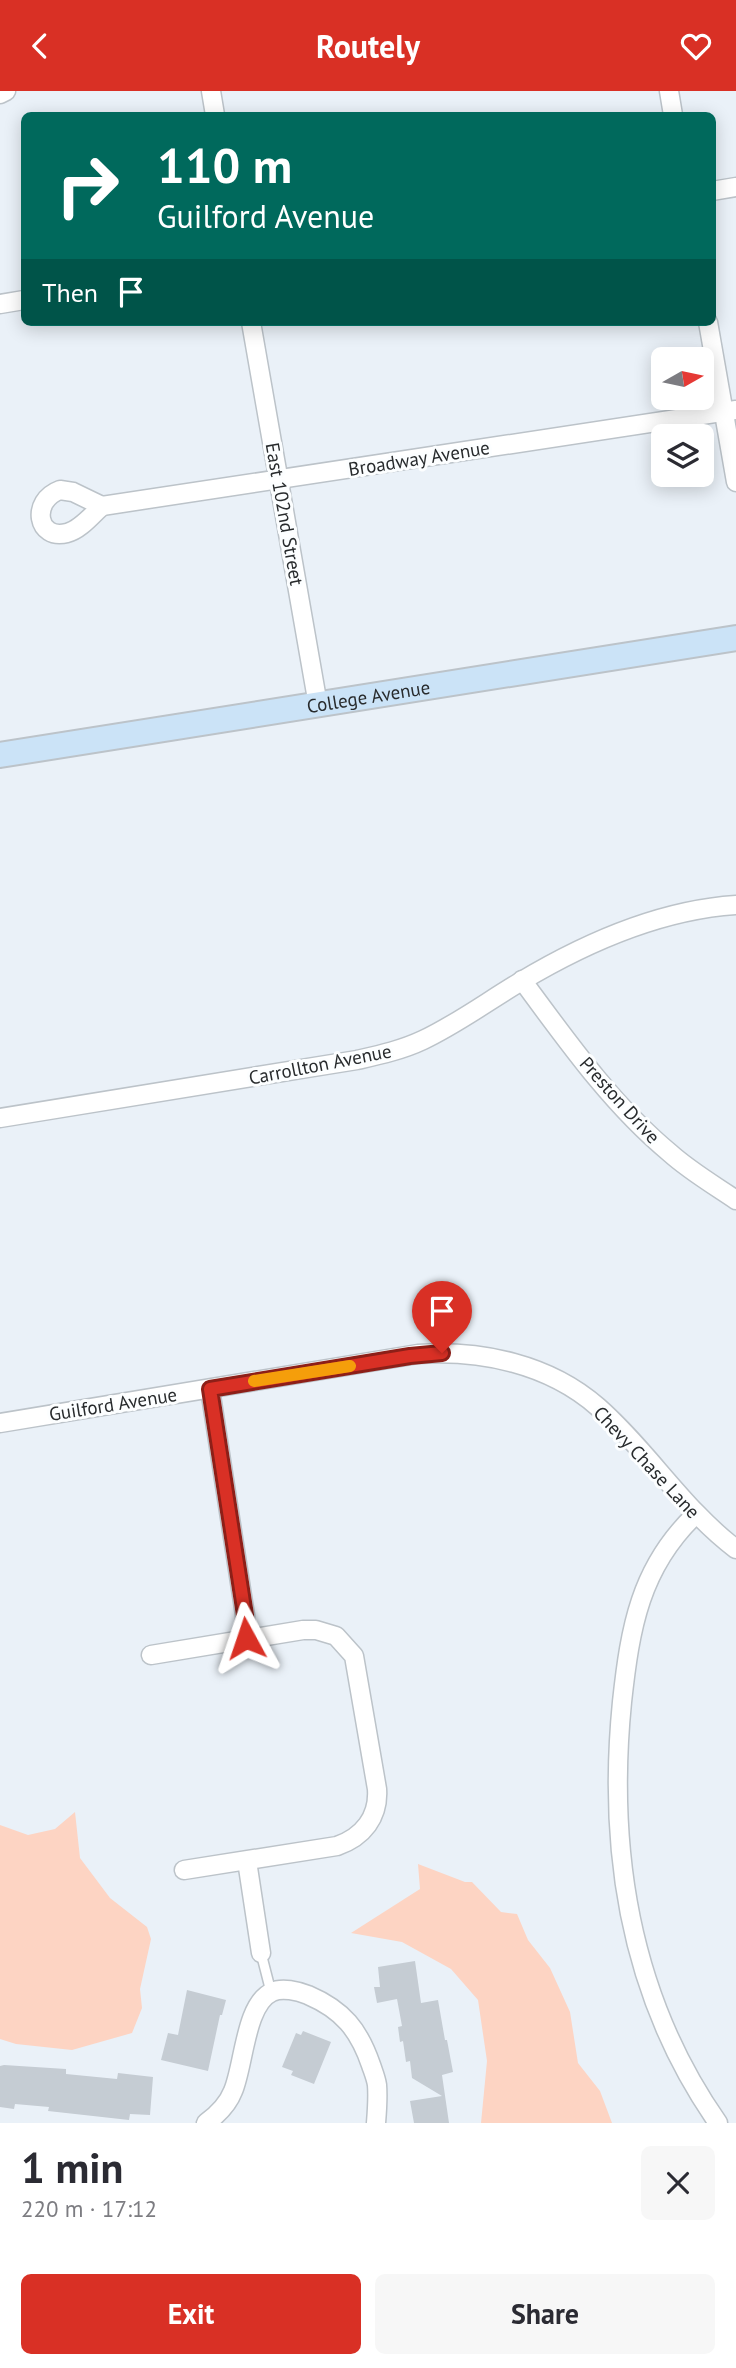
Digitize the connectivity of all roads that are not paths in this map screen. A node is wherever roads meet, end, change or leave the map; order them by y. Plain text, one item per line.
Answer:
1 (6, 91) edge
2 (211, 91) edge
3 (669, 91) edge
4 (0, 94) edge
5 (214, 112) edge
6 (672, 112) edge
7 (736, 187) edge
8 (716, 190) edge
9 (21, 300) edge
10 (0, 304) edge
11 (252, 326) edge
12 (709, 326) edge
13 (730, 411) edge
14 (279, 479) junction
15 (736, 482) edge
16 (102, 506) dead end
17 (736, 638) edge
18 (318, 705) junction
19 (0, 755) edge
20 (736, 905) edge
21 (522, 980) junction
22 (0, 1118) edge
23 (736, 1201) edge
24 (475, 1354) joint
25 (210, 1389) junction
26 (0, 1423) edge
27 (696, 1514) junction
28 (736, 1549) edge
29 (246, 1638) junction
30 (151, 1655) dead end
31 (247, 1861) junction
32 (184, 1870) dead end
33 (261, 1953) joint
34 (271, 1992) junction
35 (206, 2123) edge
36 (376, 2123) edge
37 (718, 2123) edge

1 - 4 street
2 - 5 street
3 - 6 street
7 - 8 street
9 - 10 street
11 - 14 street, East 102nd Street
12 - 13 street
13 - 14 street, Broadway Avenue
13 - 15 street
14 - 16 street, Broadway Avenue
14 - 18 street, East 102nd Street
17 - 18 main road, College Avenue
18 - 19 main road, College Avenue
20 - 21 street, Carrollton Avenue
21 - 22 street, Carrollton Avenue
21 - 23 street, Preston Drive
24 - 25 street, Guilford Avenue
24 - 27 street, Chevy Chase Lane
25 - 26 street, Guilford Avenue
25 - 29 street
27 - 28 street, Chevy Chase Lane
27 - 37 street
29 - 30 street
29 - 31 street
31 - 32 street
31 - 33 street
33 - 34 lane
34 - 35 street
34 - 36 street

